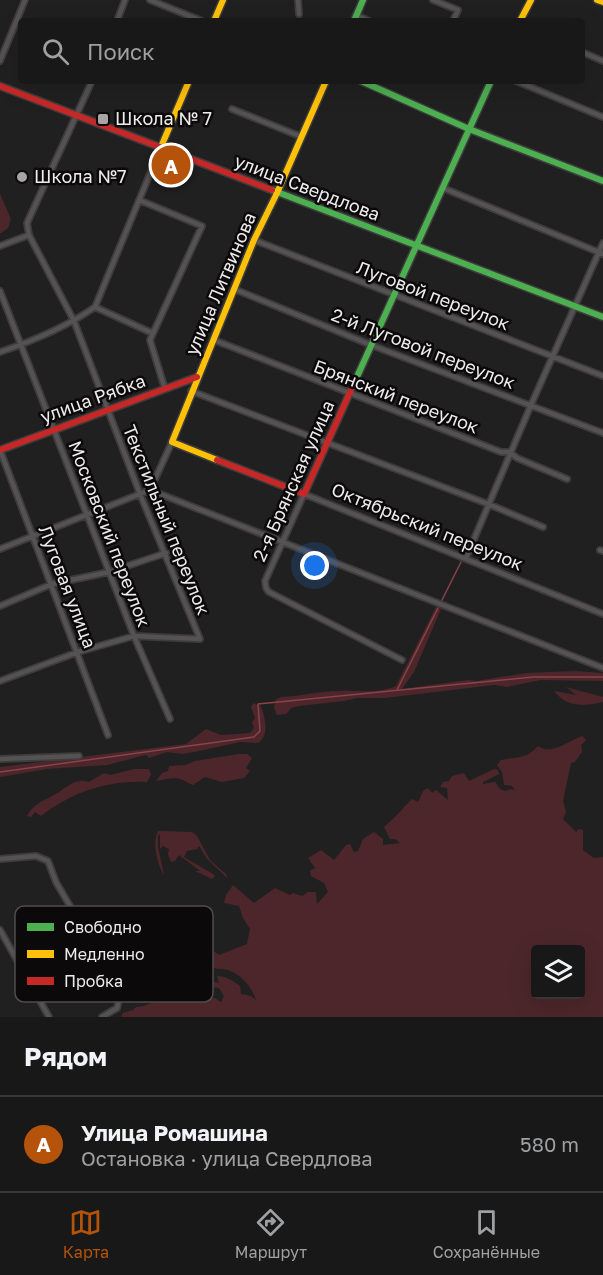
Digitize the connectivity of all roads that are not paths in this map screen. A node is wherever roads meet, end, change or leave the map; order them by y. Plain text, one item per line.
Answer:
1 (25, 0) edge
2 (126, 0) edge
3 (150, 0) edge
4 (223, 0) edge
5 (298, 0) edge
6 (363, 0) edge
7 (433, 0) edge
8 (531, 0) edge
9 (597, 0) edge
10 (603, 2) edge
11 (299, 14) dead end
12 (118, 18) edge
13 (195, 18) edge
14 (215, 18) edge
15 (355, 18) edge
16 (454, 18) edge
17 (522, 18) edge
18 (585, 53) edge
19 (0, 61) edge
20 (603, 61) edge
21 (91, 84) edge
22 (188, 84) edge
23 (325, 84) edge
24 (368, 84) edge
25 (490, 84) edge
26 (523, 84) edge
27 (0, 86) edge
28 (232, 109) dead end
29 (77, 116) junction
30 (603, 117) edge
31 (469, 129) junction
32 (302, 136) junction
33 (161, 147) junction
34 (603, 181) edge
35 (443, 188) junction
36 (277, 194) junction
37 (139, 200) junction
38 (29, 236) junction
39 (254, 240) junction
40 (603, 243) edge
41 (0, 246) edge
42 (416, 246) junction
43 (601, 253) edge
44 (234, 289) junction
45 (0, 291) edge
46 (394, 295) junction
47 (575, 306) junction
48 (94, 307) junction
49 (603, 317) edge
50 (74, 321) junction
51 (152, 333) junction
52 (214, 340) junction
53 (21, 345) junction
54 (371, 345) junction
55 (0, 352) edge
56 (554, 356) junction
57 (603, 376) edge
58 (197, 377) junction
59 (165, 389) junction
60 (191, 391) junction
61 (348, 393) junction
62 (531, 405) junction
63 (107, 410) junction
64 (54, 429) junction
65 (603, 433) edge
66 (172, 442) junction
67 (326, 443) junction
68 (0, 450) edge
69 (510, 452) junction
70 (567, 479) dead end
71 (150, 490) junction
72 (140, 494) junction
73 (304, 494) junction
74 (488, 504) junction
75 (87, 514) junction
76 (543, 527) dead end
77 (33, 535) junction
78 (283, 543) junction
79 (0, 549) edge
80 (166, 553) junction
81 (466, 558) junction
82 (109, 572) junction
83 (52, 584) junction
84 (0, 606) edge
85 (603, 614) edge
86 (134, 636) junction
87 (78, 652) junction
88 (402, 660) dead end
89 (603, 668) edge
90 (0, 681) edge
91 (170, 719) dead end
92 (108, 735) dead end
93 (79, 756) dead end
94 (0, 759) edge
95 (0, 859) edge
96 (70, 906) edge
97 (0, 930) edge
98 (15, 957) edge
99 (40, 1002) edge
100 (118, 1002) edge
101 (48, 1017) edge
102 (102, 1017) edge

1 - 19 street
2 - 12 street
3 - 13 street
4 - 14 street
5 - 11 street
6 - 15 street
7 - 16 street
8 - 17 street
9 - 10 street
18 - 20 street
21 - 29 street
22 - 33 street
23 - 32 street, улица Литвинова
24 - 31 street
25 - 31 street, 2-я Брянская улица
26 - 30 street
27 - 29 street, улица Свердлова
28 - 32 street
29 - 33 street, улица Свердлова
29 - 38 street
31 - 34 street
31 - 35 street, 2-я Брянская улица
32 - 36 street, улица Литвинова
33 - 36 street, улица Свердлова
33 - 37 street
35 - 42 street, 2-я Брянская улица
35 - 43 street
36 - 39 street, улица Литвинова
36 - 42 street, улица Свердлова
37 - 48 street
37 - 51 street
38 - 41 street
38 - 50 street, Текстильный переулок
39 - 44 street, улица Литвинова
39 - 46 street, Луговой переулок
40 - 43 street
42 - 46 street, 2-я Брянская улица
42 - 47 street, улица Свердлова
43 - 47 street
44 - 52 street, улица Литвинова
44 - 54 street, 2-й Луговой переулок
45 - 53 street, Московский переулок
46 - 54 street, 2-я Брянская улица
46 - 56 street, Луговой переулок
47 - 49 street, улица Свердлова
47 - 56 street
48 - 50 street
48 - 51 street
50 - 53 street
50 - 63 street, Текстильный переулок
51 - 59 street
52 - 58 street, улица Литвинова
52 - 61 street, Брянский переулок
53 - 55 street
53 - 64 street, Московский переулок
54 - 61 street, 2-я Брянская улица
54 - 62 street, 2-й Луговой переулок
56 - 57 street, Луговой переулок
56 - 62 street
58 - 59 street, улица Рябка
58 - 60 street, улица Литвинова
59 - 63 street, улица Рябка
60 - 66 street, улица Литвинова
60 - 67 street
61 - 67 street, 2-я Брянская улица
61 - 69 street, Брянский переулок
62 - 65 street, 2-й Луговой переулок
62 - 69 street
63 - 64 street, улица Рябка
63 - 72 street, Текстильный переулок
64 - 68 street, улица Рябка
64 - 75 street, Московский переулок
66 - 71 street, улица Литвинова
66 - 73 street, Октябрьский переулок
67 - 73 street, 2-я Брянская улица
67 - 74 street
68 - 77 street, Луговая улица
69 - 70 street, Брянский переулок
69 - 74 street
71 - 72 street
71 - 78 street
72 - 75 street
72 - 80 street, Текстильный переулок
73 - 78 street, 2-я Брянская улица
73 - 81 street, Октябрьский переулок
74 - 76 street
74 - 81 street
75 - 77 street
75 - 82 street, Московский переулок
77 - 79 street
77 - 83 street, Луговая улица
78 - 88 street, 2-я Брянская улица
78 - 89 street
80 - 82 street
80 - 86 street, Текстильный переулок
81 - 85 street, Октябрьский переулок
82 - 83 street
82 - 86 street, Московский переулок
83 - 84 street
83 - 87 street, Луговая улица
86 - 87 street
86 - 91 street, Московский переулок
87 - 90 street
87 - 92 street, Луговая улица
93 - 94 street
95 - 96 street
97 - 98 street
99 - 101 street
100 - 102 street

